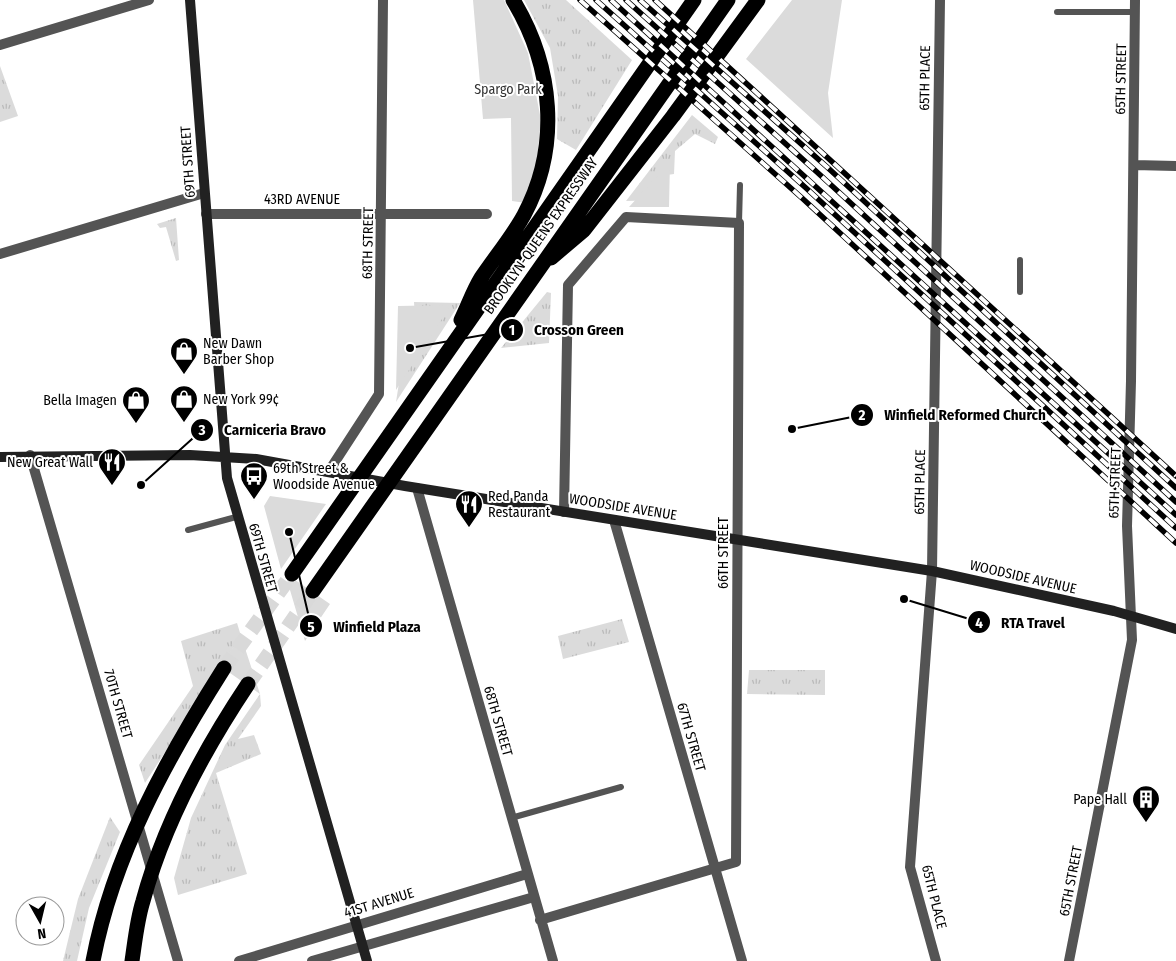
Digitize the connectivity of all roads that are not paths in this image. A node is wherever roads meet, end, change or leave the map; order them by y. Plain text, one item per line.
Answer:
1 (149, 0) edge
2 (190, 0) edge
3 (383, 0) edge
4 (513, 0) edge
5 (694, 0) edge
6 (728, 0) edge
7 (758, 0) edge
8 (940, 0) edge
9 (1135, 0) edge
10 (1057, 12) dead end
11 (1136, 12) junction
12 (0, 45) edge
13 (1134, 165) junction
14 (1176, 166) edge
15 (740, 185) dead end
16 (204, 193) junction
17 (382, 213) junction
18 (206, 214) junction
19 (487, 214) dead end
20 (739, 223) junction
21 (0, 254) edge
22 (1020, 260) dead end
23 (533, 274) junction
24 (1020, 292) dead end
25 (445, 355) junction
26 (30, 455) junction
27 (223, 456) junction
28 (0, 457) edge
29 (329, 471) junction
30 (417, 488) junction
31 (564, 512) junction
32 (236, 516) junction
33 (614, 520) junction
34 (188, 530) dead end
35 (736, 540) junction
36 (932, 571) junction
37 (292, 574) tunnel mouth
38 (313, 591) tunnel mouth
39 (1132, 616) junction
40 (1176, 630) edge
41 (224, 668) tunnel mouth
42 (248, 684) tunnel mouth
43 (621, 788) dead end
44 (511, 818) junction
45 (715, 869) junction
46 (527, 874) junction
47 (534, 897) junction
48 (540, 920) junction
49 (356, 924) junction
50 (363, 946) junction
51 (93, 961) edge
52 (132, 961) edge
53 (178, 961) edge
54 (239, 961) edge
55 (312, 961) edge
56 (367, 961) edge
57 (553, 961) edge
58 (742, 961) edge
59 (936, 961) edge
60 (1069, 961) edge

1 - 12 street
2 - 16 street, 69TH STREET
3 - 17 street, 68TH STREET
4 - 25 highway
5 - 25 highway, BROOKLYN-QUEENS EXPRESSWAY
6 - 23 highway, BROOKLYN-QUEENS EXPRESSWAY
7 - 23 highway
8 - 36 street, 65TH PLACE
9 - 11 street, 65TH STREET
10 - 11 lane
11 - 13 street, 65TH STREET
13 - 14 street
13 - 39 street, 65TH STREET
15 - 20 lane
16 - 18 street, 69TH STREET
16 - 21 street
17 - 18 street, 43RD AVENUE
17 - 19 street, 43RD AVENUE
17 - 29 street, 68TH STREET
18 - 27 street, 69TH STREET
20 - 31 street
20 - 35 street, 66TH STREET
22 - 24 lane
23 - 38 highway, BROOKLYN-QUEENS EXPRESSWAY
25 - 37 highway, BROOKLYN-QUEENS EXPRESSWAY
26 - 27 street, WOODSIDE AVENUE
26 - 28 street, WOODSIDE AVENUE
26 - 53 street, 70TH STREET
27 - 29 street, WOODSIDE AVENUE
27 - 32 street, 69TH STREET
29 - 30 street, WOODSIDE AVENUE
30 - 31 street, WOODSIDE AVENUE
30 - 44 street, 68TH STREET
31 - 33 street, WOODSIDE AVENUE
32 - 34 lane
32 - 49 street, 69TH STREET
33 - 35 street, WOODSIDE AVENUE
33 - 45 street, 67TH STREET
35 - 36 street, WOODSIDE AVENUE
35 - 45 street, 66TH STREET
36 - 39 street, WOODSIDE AVENUE
36 - 59 street, 65TH PLACE
39 - 40 street, WOODSIDE AVENUE
39 - 60 street, 65TH STREET
41 - 51 highway
42 - 52 highway
43 - 44 lane
44 - 46 street, 68TH STREET
45 - 48 street
45 - 58 street, 67TH STREET
46 - 47 street, 68TH STREET
46 - 49 street, 41ST AVENUE
47 - 48 street, 68TH STREET
47 - 50 street
48 - 57 street, 68TH STREET
49 - 50 street, 69TH STREET
49 - 54 street, 41ST AVENUE
50 - 55 street
50 - 56 street, 69TH STREET

